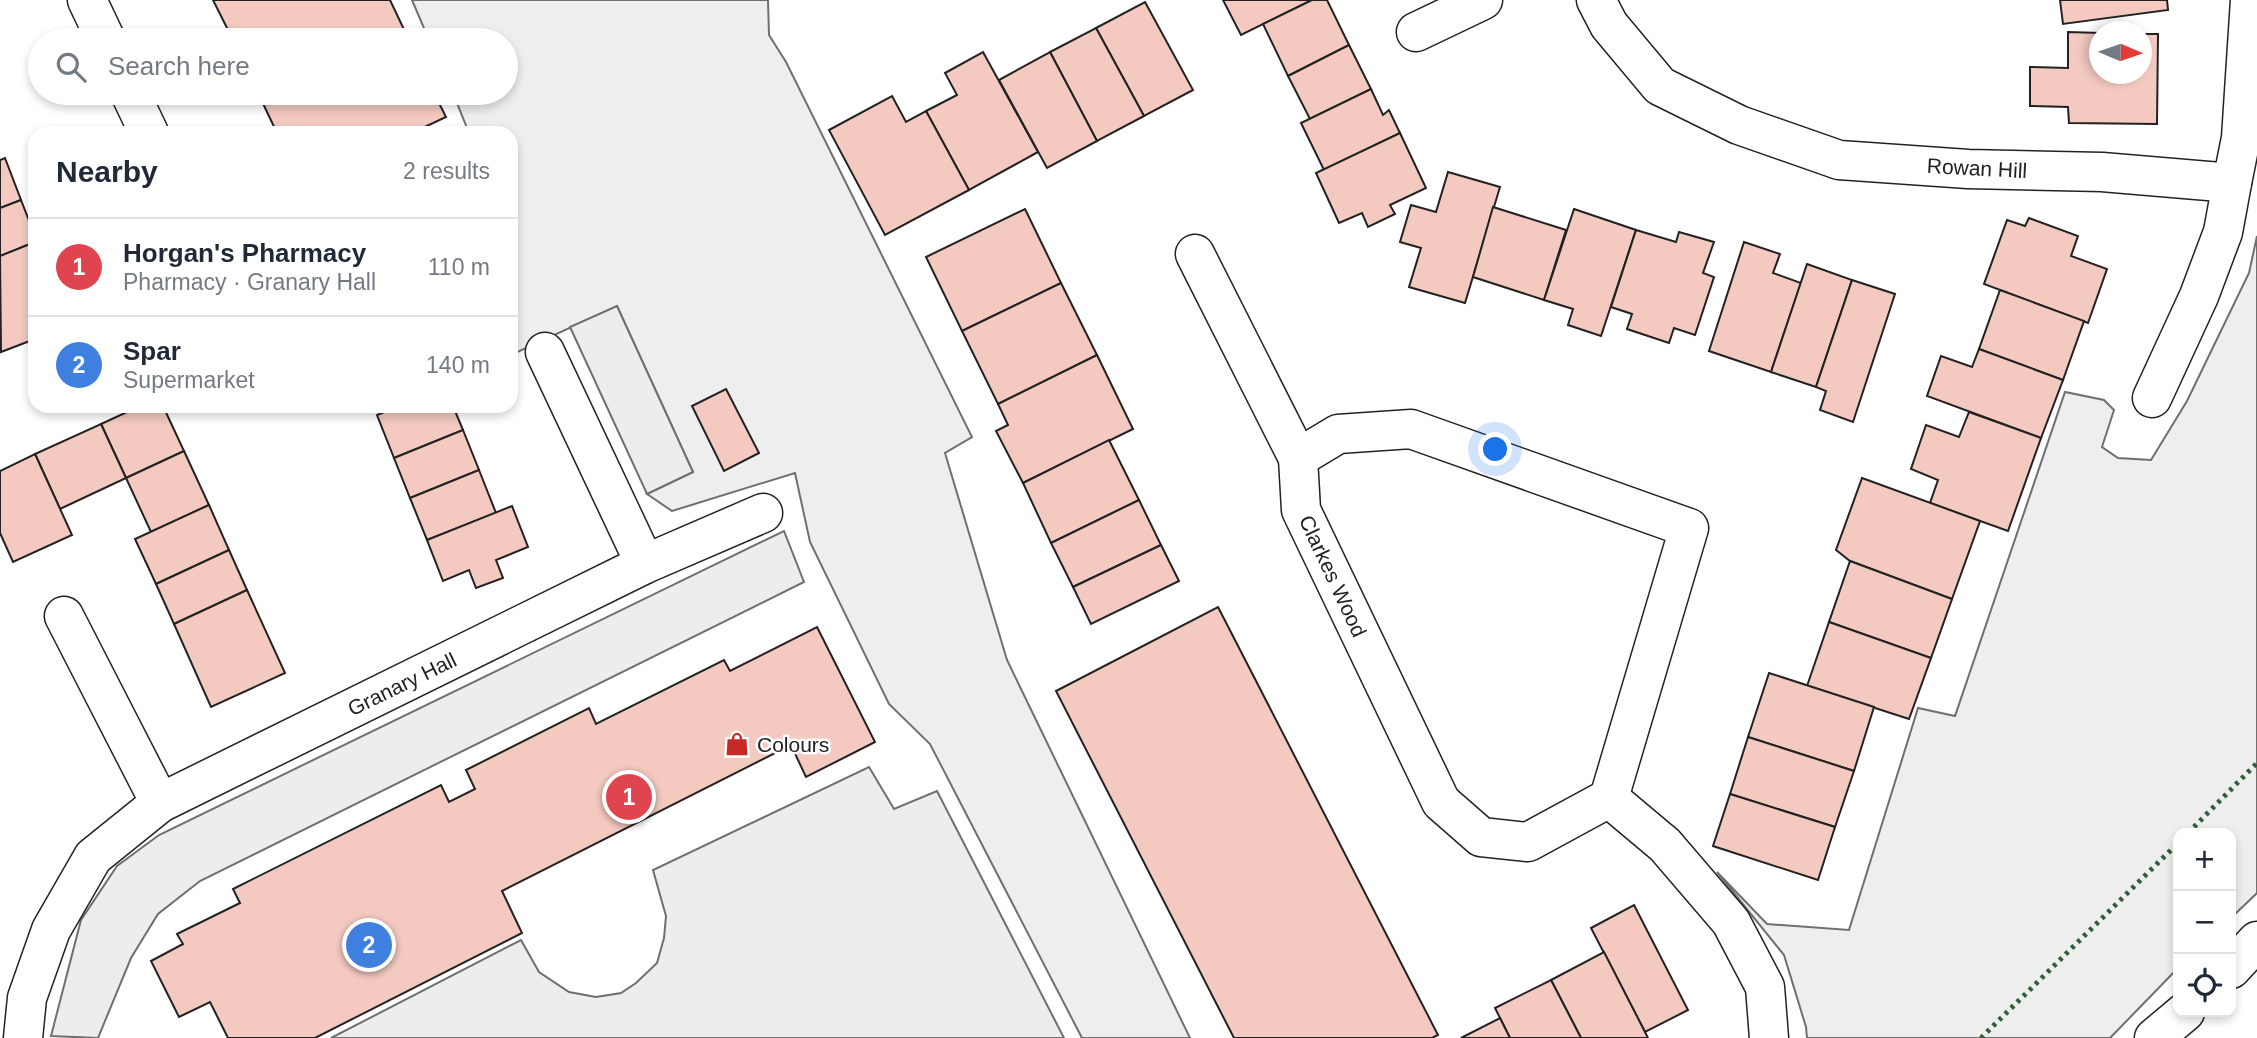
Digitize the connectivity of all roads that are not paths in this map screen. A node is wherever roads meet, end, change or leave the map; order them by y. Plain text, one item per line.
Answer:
1 (87, 0) edge
2 (1483, 0) edge
3 (1596, 0) edge
4 (2250, 0) edge
5 (100, 28) edge
6 (1416, 32) dead end
7 (136, 105) edge
8 (146, 126) edge
9 (2232, 183) junction
10 (1195, 254) dead end
11 (545, 352) dead end
12 (2152, 398) dead end
13 (1298, 458) junction
14 (763, 513) dead end
15 (645, 564) junction
16 (64, 616) dead end
17 (1609, 798) junction
18 (160, 803) junction
19 (2257, 941) edge
20 (2236, 964) edge
21 (2179, 1017) edge
22 (23, 1038) edge
23 (1769, 1038) edge
24 (2154, 1038) edge

1 - 5 street
2 - 6 street
3 - 9 street, Rowan Hill
4 - 9 street
7 - 8 street
9 - 12 street
10 - 13 street
11 - 15 street
13 - 17 street, Clarkes Wood
13 - 17 street
14 - 15 street, Granary Hall
15 - 18 street, Granary Hall
16 - 18 street
17 - 23 street
18 - 22 street, Granary Hall
19 - 20 street
21 - 24 street

